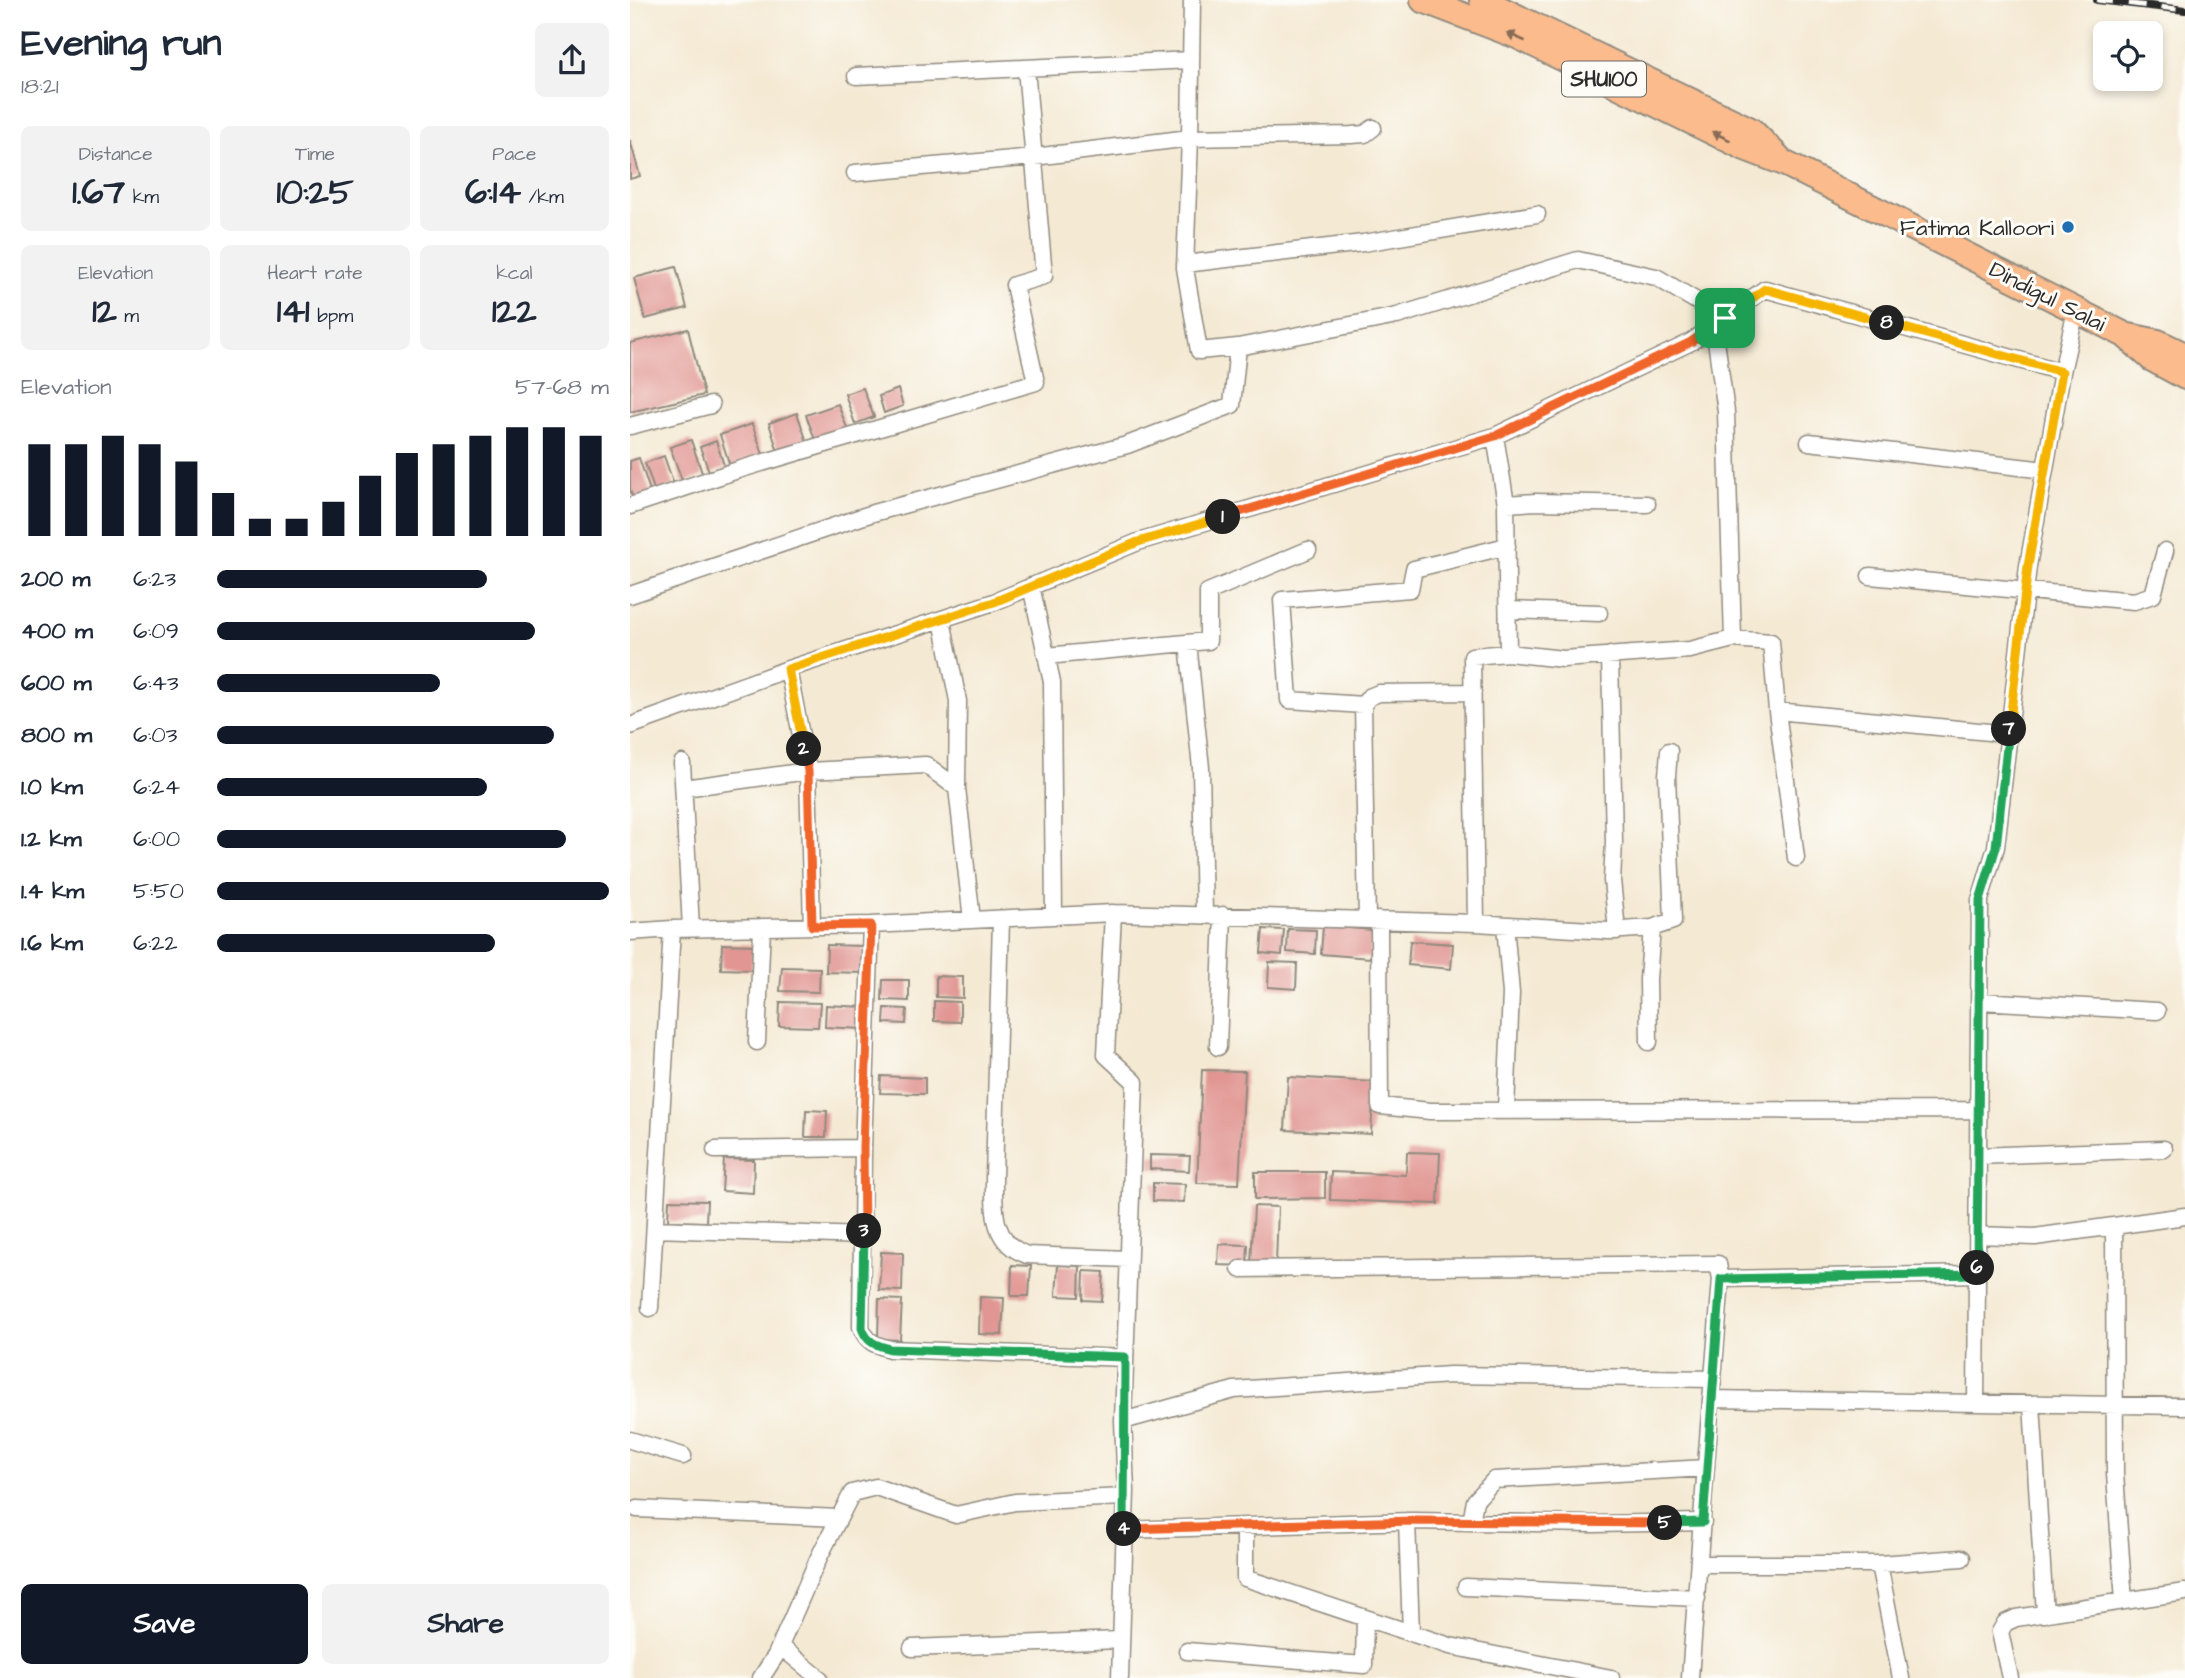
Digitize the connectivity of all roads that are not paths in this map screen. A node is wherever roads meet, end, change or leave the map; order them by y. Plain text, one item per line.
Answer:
1 (1192, 0) edge
2 (1423, 0) edge
3 (1482, 0) edge
4 (1191, 60) junction
5 (1026, 68) junction
6 (856, 76) dead end
7 (1373, 128) dead end
8 (1190, 138) junction
9 (1034, 157) junction
10 (1784, 163) junction
11 (855, 173) dead end
12 (1536, 214) dead end
13 (1185, 264) junction
14 (2076, 310) junction
15 (1719, 322) junction
16 (2125, 335) junction
17 (1238, 347) junction
18 (2185, 355) edge
19 (2062, 372) junction
20 (2185, 377) edge
21 (711, 405) dead end
22 (630, 426) edge
23 (1495, 436) junction
24 (1809, 442) dead end
25 (2045, 470) junction
26 (1506, 504) junction
27 (1647, 504) dead end
28 (630, 506) edge
29 (1507, 546) junction
30 (1308, 550) dead end
31 (2165, 551) dead end
32 (1870, 576) dead end
33 (1031, 586) junction
34 (2025, 592) junction
35 (630, 595) edge
36 (1508, 610) junction
37 (1600, 613) dead end
38 (942, 620) junction
39 (1733, 639) junction
40 (1188, 643) junction
41 (1508, 653) junction
42 (1610, 655) junction
43 (1046, 656) junction
44 (788, 669) junction
45 (1473, 692) junction
46 (1363, 705) junction
47 (1776, 711) junction
48 (630, 726) edge
49 (2009, 734) junction
50 (1669, 751) dead end
51 (682, 763) dead end
52 (808, 771) junction
53 (684, 788) junction
54 (957, 788) junction
55 (1796, 858) dead end
56 (1113, 914) junction
57 (1204, 915) junction
58 (1223, 915) junction
59 (1055, 916) junction
60 (1001, 919) junction
61 (1373, 919) junction
62 (972, 920) junction
63 (1476, 923) junction
64 (871, 925) junction
65 (1506, 925) junction
66 (812, 926) junction
67 (762, 927) junction
68 (691, 928) junction
69 (1652, 928) junction
70 (672, 929) junction
71 (1617, 931) junction
72 (630, 932) edge
73 (1979, 1001) junction
74 (2157, 1011) dead end
75 (757, 1042) dead end
76 (1649, 1042) dead end
77 (1218, 1047) dead end
78 (1506, 1110) junction
79 (1978, 1110) junction
80 (863, 1147) junction
81 (2164, 1149) dead end
82 (715, 1150) dead end
83 (1978, 1156) junction
84 (2185, 1216) edge
85 (2114, 1226) junction
86 (655, 1229) junction
87 (1977, 1235) junction
88 (864, 1236) junction
89 (1128, 1259) junction
90 (1240, 1269) dead end
91 (1977, 1274) junction
92 (1721, 1279) junction
93 (650, 1308) dead end
94 (1125, 1357) junction
95 (1713, 1379) junction
96 (1711, 1399) junction
97 (1976, 1403) junction
98 (2032, 1404) junction
99 (2115, 1405) junction
100 (2185, 1406) edge
101 (1123, 1421) junction
102 (630, 1440) edge
103 (682, 1456) dead end
104 (1706, 1468) junction
105 (1125, 1497) junction
106 (637, 1509) dead end
107 (839, 1518) junction
108 (1407, 1521) junction
109 (1471, 1522) junction
110 (1703, 1522) junction
111 (1245, 1527) junction
112 (1124, 1530) junction
113 (1962, 1558) dead end
114 (1699, 1564) junction
115 (1879, 1564) junction
116 (1466, 1587) dead end
117 (2185, 1592) edge
118 (1697, 1598) junction
119 (2124, 1601) junction
120 (2045, 1614) junction
121 (1365, 1618) junction
122 (1411, 1633) junction
123 (1120, 1640) junction
124 (780, 1646) junction
125 (912, 1648) dead end
126 (1187, 1651) dead end
127 (761, 1678) edge
128 (819, 1678) edge
129 (1120, 1678) edge
130 (1611, 1678) edge
131 (1690, 1678) edge
132 (1901, 1678) edge
133 (2010, 1678) edge

1 - 4 street
10 -> 2 main road, Dindigul Salai / SHU100
3 - 10 main road, Dindigul Salai / SHU100
4 - 5 street
4 - 8 street
5 - 6 street
5 - 9 street
7 - 8 street
8 - 9 street
8 - 13 street
9 - 11 street
9 - 28 street
10 - 14 main road, Dindigul Salai / SHU100
12 - 13 street
13 - 17 street
14 - 16 main road, Dindigul Salai / SHU100
14 - 19 street
15 - 17 street
15 - 19 street
15 - 23 street
15 - 39 street
16 - 18 main road, Dindigul Salai / SHU100
16 - 20 main road, Dindigul Salai / SHU100
17 - 35 street
19 - 25 street
21 - 22 street
23 - 26 street
23 - 33 street
24 - 25 street
25 - 34 street
26 - 27 street
26 - 29 street
29 - 36 street
29 - 46 street
30 - 40 street
31 - 34 street
32 - 34 street
33 - 38 street
33 - 43 street
34 - 49 street
36 - 37 street
36 - 41 street
38 - 44 street
38 - 54 street
39 - 42 street
39 - 47 street
40 - 43 street
40 - 57 street
41 - 42 street
41 - 45 street
42 - 71 street
43 - 59 street
44 - 48 street
44 - 52 street
45 - 46 street
45 - 63 street
46 - 61 street
47 - 49 street
47 - 55 street
49 - 73 street
50 - 69 street
51 - 53 street
52 - 53 street
52 - 54 street
52 - 66 street
53 - 68 street
54 - 62 street
56 - 57 street
56 - 59 street
56 - 89 street
57 - 58 street
58 - 61 street
58 - 77 street
59 - 60 street
60 - 62 street
60 - 89 street
61 - 63 street
61 - 78 street
62 - 64 street
63 - 65 street
64 - 66 street
64 - 80 street
65 - 71 street
65 - 78 street
66 - 67 street
67 - 68 street
67 - 75 street
68 - 70 street
69 - 71 street
69 - 76 street
70 - 72 street
70 - 86 street
73 - 74 street
73 - 79 street
78 - 79 street
79 - 83 street
80 - 82 street
80 - 88 street
81 - 83 street
83 - 87 street
84 - 85 street
85 - 87 street
85 - 99 street
86 - 88 street
86 - 93 street
87 - 91 street
88 - 94 street
89 - 94 street
90 - 92 street
91 - 92 street
91 - 97 street
92 - 95 street
94 - 101 street
95 - 96 street
95 - 101 street
96 - 97 street
96 - 104 street
97 - 98 street
98 - 99 street
98 - 120 street
99 - 100 street
99 - 119 street
101 - 105 street
102 - 103 street
104 - 109 street
104 - 110 street
105 - 107 street
105 - 112 street
106 - 107 street
107 - 124 street
108 - 109 street
108 - 111 street
108 - 122 street
109 - 110 street
110 - 114 street
111 - 112 street
111 - 121 street
112 - 123 street
113 - 115 street
114 - 115 street
114 - 118 street
115 - 132 street
116 - 118 street
117 - 119 street
118 - 131 street
119 - 120 street
120 - 133 street
121 - 122 street
121 - 126 street
122 - 130 street
123 - 125 street
123 - 129 street
124 - 127 street
124 - 128 street

